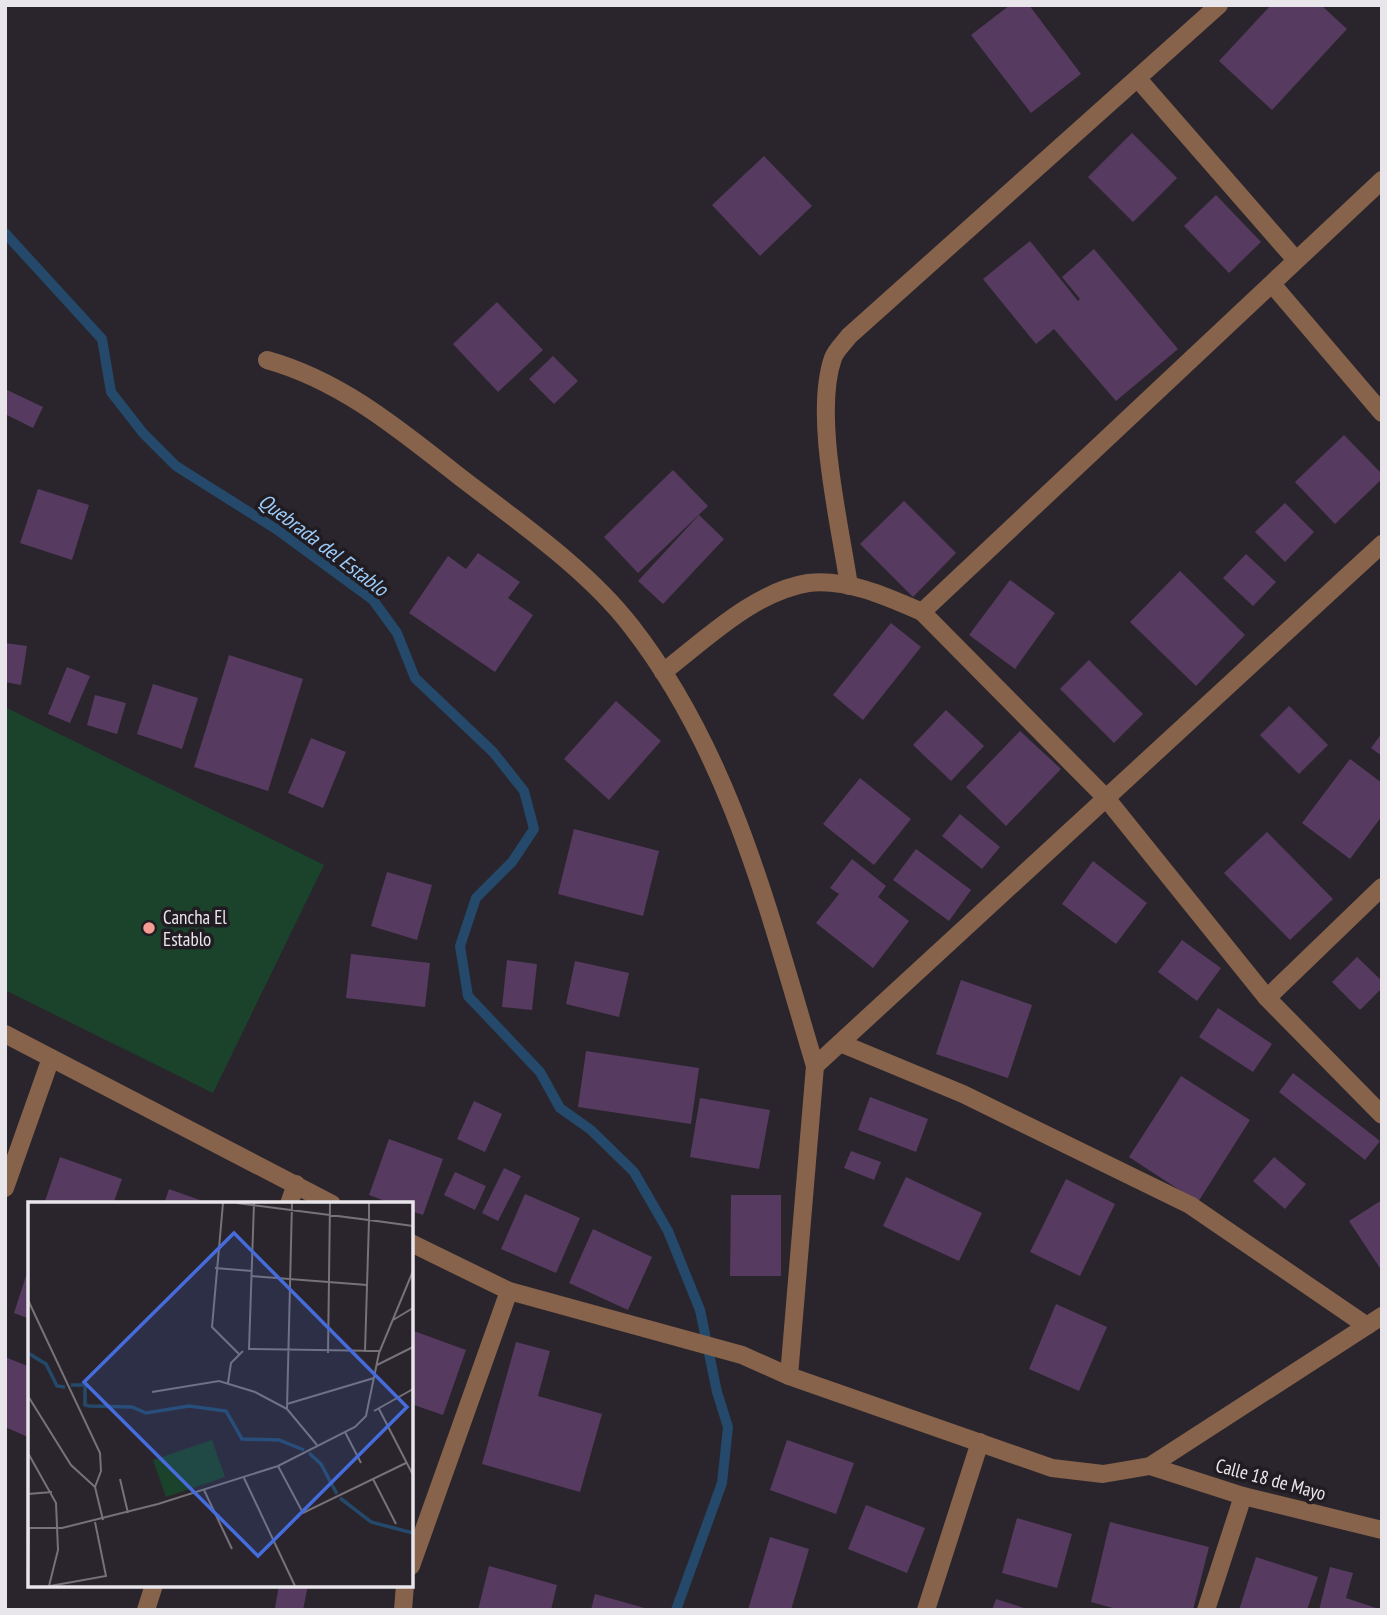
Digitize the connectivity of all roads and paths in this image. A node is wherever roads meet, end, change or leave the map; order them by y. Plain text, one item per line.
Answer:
1 (1219, 5) edge
2 (1138, 79) junction
3 (1382, 180) edge
4 (1296, 260) junction
5 (1272, 284) junction
6 (267, 360) dead end
7 (1382, 413) edge
8 (1382, 544) edge
9 (849, 586) junction
10 (922, 612) junction
11 (663, 672) junction
12 (1106, 799) junction
13 (1382, 887) edge
14 (1267, 998) junction
15 (5, 1034) edge
16 (840, 1043) junction
17 (51, 1058) junction
18 (815, 1066) junction
19 (1382, 1115) edge
20 (296, 1184) junction
21 (5, 1188) edge
22 (290, 1202) edge
23 (328, 1202) edge
24 (413, 1244) edge
25 (509, 1291) junction
26 (1375, 1321) edge
27 (789, 1376) junction
28 (980, 1442) junction
29 (1150, 1466) junction
30 (1243, 1496) junction
31 (1382, 1530) edge
32 (413, 1560) edge
33 (153, 1587) edge
34 (405, 1587) edge
35 (146, 1610) edge
36 (403, 1610) edge
37 (926, 1610) edge
38 (1206, 1610) edge

1 - 2 street
2 - 4 street
2 - 9 street
3 - 4 street
4 - 5 street
5 - 7 street
5 - 10 street
6 - 11 street
8 - 12 street
9 - 10 street
9 - 11 street
10 - 12 street
11 - 18 street
12 - 14 street
12 - 16 street
13 - 14 street
14 - 19 street
15 - 17 street
16 - 18 street
16 - 26 street
17 - 20 street
17 - 21 street
18 - 27 street
20 - 22 street
20 - 23 street
24 - 25 street
25 - 27 street
25 - 32 street
26 - 29 street
27 - 28 street
28 - 29 street
28 - 37 street
29 - 30 street, Calle 18 de Mayo
30 - 31 street, Calle 18 de Mayo
30 - 38 street
33 - 35 street
34 - 36 street

